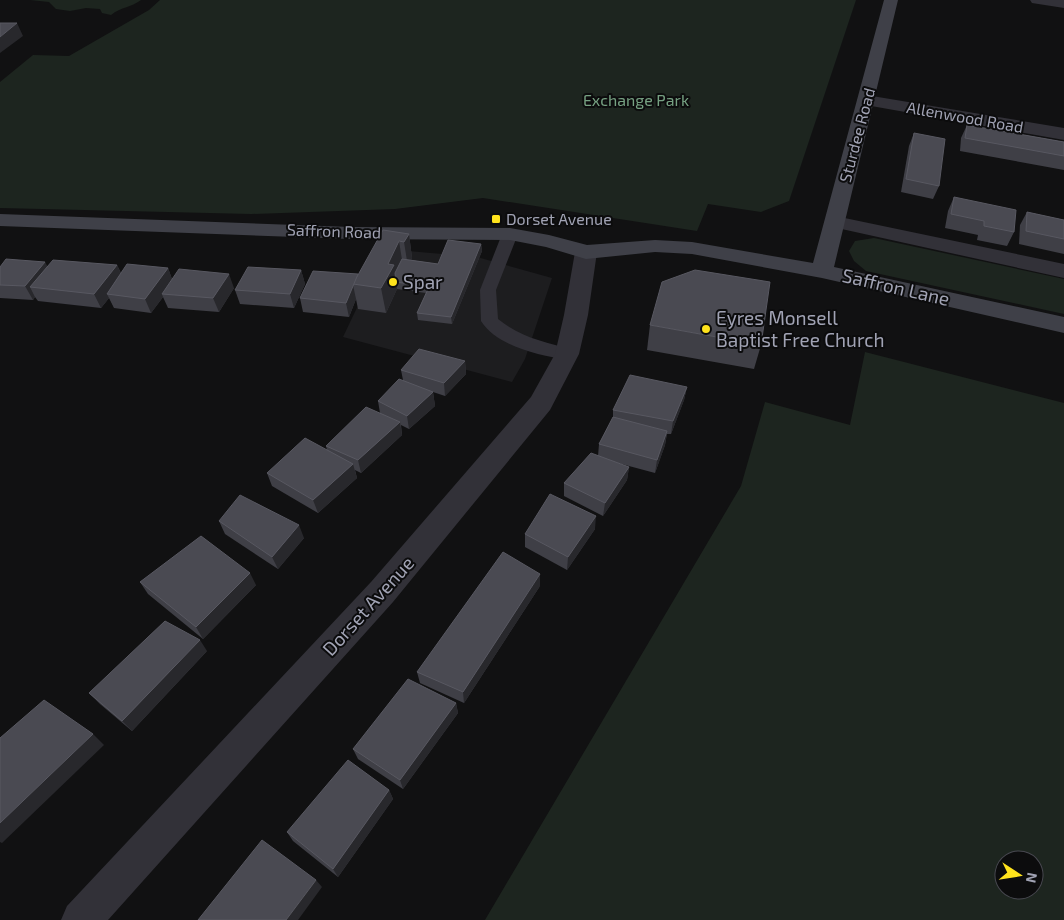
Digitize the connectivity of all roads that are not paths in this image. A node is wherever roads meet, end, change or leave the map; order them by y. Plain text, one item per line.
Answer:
1 (892, 0) edge
2 (1037, 0) edge
3 (1064, 4) edge
4 (866, 100) junction
5 (1064, 134) edge
6 (0, 220) edge
7 (834, 222) junction
8 (510, 234) junction
9 (586, 252) junction
10 (726, 254) joint
11 (822, 271) junction
12 (1064, 271) edge
13 (1064, 325) edge
14 (567, 354) junction
15 (81, 920) edge

1 - 4 main road, Sturdee Road
2 - 3 street
4 - 5 street, Allenwood Road
4 - 7 main road, Sturdee Road
6 - 8 main road, Saffron Road
7 - 11 main road, Sturdee Road
7 - 12 street
8 - 9 main road, Saffron Road
8 - 14 lane
9 - 10 main road, Saffron Road
9 - 14 street, Dorset Avenue
10 - 11 main road, Saffron Lane
11 - 13 main road, Saffron Lane
14 - 15 street, Dorset Avenue

